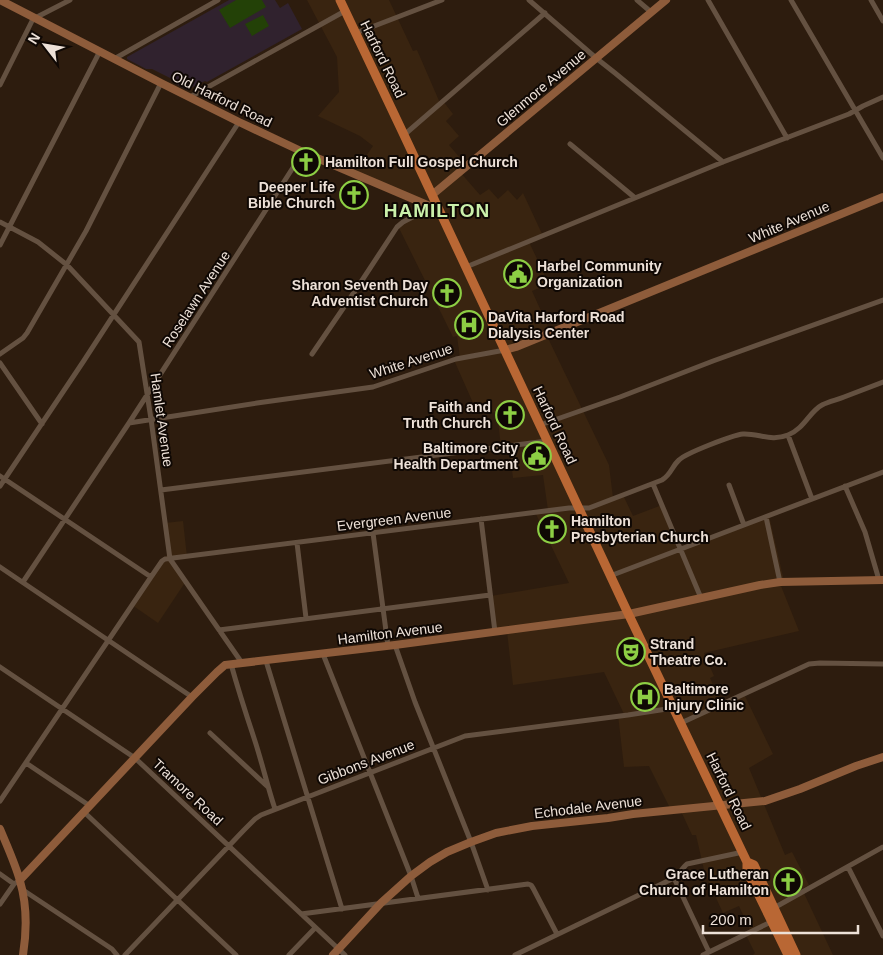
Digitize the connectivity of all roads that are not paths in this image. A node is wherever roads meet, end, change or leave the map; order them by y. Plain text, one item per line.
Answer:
1 (0, 0) edge
2 (70, 0) edge
3 (218, 0) edge
4 (340, 0) edge
5 (442, 0) edge
6 (529, 0) edge
7 (637, 0) edge
8 (666, 0) edge
9 (708, 0) edge
10 (791, 0) edge
11 (871, 0) edge
12 (345, 12) junction
13 (651, 12) junction
14 (544, 13) junction
15 (34, 18) junction
16 (883, 21) edge
17 (356, 34) junction
18 (100, 51) junction
19 (596, 58) junction
20 (114, 59) junction
21 (161, 83) junction
22 (0, 85) edge
23 (190, 97) junction
24 (883, 97) edge
25 (856, 111) junction
26 (239, 122) junction
27 (404, 135) junction
28 (787, 138) junction
29 (570, 144) dead end
30 (304, 152) junction
31 (883, 158) edge
32 (723, 162) junction
33 (432, 195) junction
34 (634, 197) junction
35 (883, 197) edge
36 (434, 207) junction
37 (0, 222) edge
38 (10, 227) junction
39 (0, 245) edge
40 (67, 265) junction
41 (466, 267) junction
42 (883, 300) edge
43 (113, 316) junction
44 (505, 350) junction
45 (0, 354) edge
46 (312, 354) dead end
47 (0, 363) edge
48 (883, 382) edge
49 (147, 394) junction
50 (151, 419) junction
51 (129, 423) junction
52 (42, 424) junction
53 (540, 424) junction
54 (788, 435) junction
55 (547, 441) junction
56 (883, 472) edge
57 (2, 478) edge
58 (653, 484) junction
59 (729, 485) dead end
60 (0, 486) edge
61 (845, 486) junction
62 (160, 490) junction
63 (812, 499) junction
64 (579, 508) junction
65 (766, 517) junction
66 (65, 519) junction
67 (481, 519) junction
68 (744, 525) junction
69 (374, 533) junction
70 (296, 543) junction
71 (681, 549) junction
72 (170, 559) junction
73 (0, 567) edge
74 (610, 576) junction
75 (151, 577) junction
76 (881, 580) edge
77 (23, 582) junction
78 (780, 582) junction
79 (490, 595) junction
80 (702, 598) junction
81 (384, 609) junction
82 (628, 614) junction
83 (306, 618) junction
84 (219, 630) junction
85 (495, 632) junction
86 (109, 640) junction
87 (392, 646) junction
88 (323, 654) junction
89 (266, 661) junction
90 (242, 663) junction
91 (231, 664) junction
92 (883, 664) edge
93 (0, 667) edge
94 (192, 697) junction
95 (673, 708) junction
96 (62, 709) junction
97 (681, 723) junction
98 (210, 734) dead end
99 (433, 748) junction
100 (883, 757) edge
101 (135, 758) junction
102 (26, 763) junction
103 (370, 773) junction
104 (268, 787) junction
105 (308, 796) junction
106 (0, 801) edge
107 (720, 806) junction
108 (87, 809) junction
109 (276, 809) junction
110 (0, 829) edge
111 (471, 842) junction
112 (228, 846) junction
113 (883, 847) edge
114 (742, 852) junction
115 (848, 867) junction
116 (0, 874) edge
117 (411, 876) junction
118 (674, 878) junction
119 (17, 882) junction
120 (22, 890) junction
121 (488, 890) junction
122 (418, 898) junction
123 (177, 900) junction
124 (381, 903) junction
125 (0, 904) edge
126 (342, 908) junction
127 (771, 910) junction
128 (301, 914) junction
129 (776, 920) junction
130 (315, 928) junction
131 (557, 934) junction
132 (883, 936) edge
133 (335, 952) edge
134 (709, 952) junction
135 (23, 955) edge
136 (117, 955) edge
137 (125, 955) edge
138 (236, 955) edge
139 (289, 955) edge
140 (345, 955) edge
141 (515, 955) edge
142 (703, 955) edge
143 (788, 955) edge
144 (796, 955) edge

1 - 15 street, Old Harford Road
2 - 15 street
3 - 20 street
4 - 12 main road, Harford Road
5 - 17 street
6 - 14 street
7 - 13 street
8 - 13 street, Glenmore Avenue
9 - 28 street
10 - 25 street
11 - 16 street
12 - 17 main road, Harford Road
12 - 23 street
13 - 19 street, Glenmore Avenue
14 - 19 street
14 - 27 street
15 - 18 street, Old Harford Road
15 - 22 street
17 - 27 main road, Harford Road
18 - 20 street, Old Harford Road
18 - 38 street
19 - 32 street
19 - 33 street, Glenmore Avenue
20 - 21 street, Old Harford Road
21 - 23 street, Old Harford Road
21 - 40 street
23 - 26 street, Old Harford Road
24 - 25 street
25 - 28 street
25 - 31 street
26 - 30 street, Old Harford Road
26 - 43 street
27 - 33 main road, Harford Road
28 - 32 street
29 - 34 street
30 - 36 street, Old Harford Road
30 - 49 street, Roselawn Avenue
32 - 34 street
33 - 36 main road, Harford Road
34 - 41 street
35 - 44 street, White Avenue
36 - 41 main road, Harford Road
36 - 46 street
37 - 38 street, Hamlet Avenue
38 - 39 street
38 - 40 street, Hamlet Avenue
40 - 43 street, Hamlet Avenue
40 - 45 street
41 - 44 main road, Harford Road
42 - 53 street
43 - 49 street, Hamlet Avenue
43 - 52 street
44 - 50 street, White Avenue
44 - 53 main road, Harford Road
47 - 52 street
48 - 54 street
49 - 50 street, Hamlet Avenue
49 - 51 street, Roselawn Avenue
50 - 51 street, White Avenue
50 - 62 street, Hamlet Avenue
51 - 66 street, Roselawn Avenue
52 - 57 street
53 - 55 main road, Harford Road
54 - 58 street, Evergreen Avenue
54 - 63 street
55 - 62 street
55 - 64 main road, Harford Road
56 - 61 street
57 - 60 street
57 - 66 street
58 - 64 street, Evergreen Avenue
58 - 71 street
59 - 68 street
61 - 63 street
61 - 76 street
62 - 72 street, Hamlet Avenue
63 - 65 street
64 - 67 street, Evergreen Avenue
64 - 74 main road, Harford Road
65 - 68 street
65 - 78 street
66 - 75 street
66 - 77 street, Roselawn Avenue
67 - 69 street, Evergreen Avenue
67 - 79 street
68 - 71 street
69 - 70 street, Evergreen Avenue
69 - 81 street
70 - 72 street, Evergreen Avenue
70 - 83 street
71 - 74 street
71 - 80 street
72 - 75 street
72 - 84 street, Hamlet Avenue
73 - 77 street
74 - 82 main road, Harford Road
75 - 86 street
76 - 78 street, Hamilton Avenue
77 - 86 street
78 - 80 street, Hamilton Avenue
79 - 81 street
79 - 85 street
80 - 82 street, Hamilton Avenue
81 - 83 street
81 - 87 street
82 - 85 street, Hamilton Avenue
82 - 95 main road, Harford Road
83 - 84 street
84 - 90 street, Hamlet Avenue
85 - 87 street, Hamilton Avenue
86 - 94 street
86 - 96 street
87 - 88 street, Hamilton Avenue
87 - 99 street
88 - 89 street, Hamilton Avenue
88 - 103 street
89 - 90 street, Hamilton Avenue
89 - 105 street
90 - 91 street, Hamilton Avenue
91 - 94 street, Hamilton Avenue
91 - 104 street
92 - 97 street
93 - 96 street, Tramore Road
94 - 101 street, Hamilton Avenue
95 - 97 main road, Harford Road
95 - 99 street, Gibbons Avenue
96 - 101 street, Tramore Road
96 - 102 street
97 - 107 main road, Harford Road
98 - 104 street
99 - 103 street, Gibbons Avenue
99 - 111 street
100 - 107 street, Echodale Avenue
101 - 108 street, Hamilton Avenue
101 - 112 street, Tramore Road
102 - 106 street
102 - 108 street
103 - 105 street, Gibbons Avenue
103 - 117 street
104 - 109 street
105 - 109 street, Gibbons Avenue
105 - 126 street
107 - 111 street, Echodale Avenue
107 - 114 main road, Harford Road
108 - 119 street, Hamilton Avenue
108 - 123 street
109 - 112 street, Gibbons Avenue
110 - 119 street
111 - 117 street, Echodale Avenue
111 - 121 street
112 - 123 street, Gibbons Avenue
112 - 128 street, Tramore Road
113 - 115 street
114 - 118 street
114 - 127 main road, Harford Road
115 - 127 street
115 - 132 street
116 - 119 street
117 - 122 street
117 - 124 street, Echodale Avenue
118 - 131 street
118 - 134 street
119 - 120 street
119 - 125 street, Hamilton Avenue
120 - 135 street
120 - 136 street
121 - 122 street
121 - 131 street
122 - 124 street
123 - 137 street, Gibbons Avenue
123 - 138 street
124 - 126 street
124 - 133 street, Echodale Avenue
126 - 128 street
127 - 129 main road, Harford Road
128 - 130 street, Tramore Road
129 - 134 street
129 - 143 main road, Harford Road
129 - 144 main road, Harford Road
130 - 133 street, Tramore Road
130 - 139 street
131 - 141 street
133 - 140 street, Tramore Road
134 - 142 street

